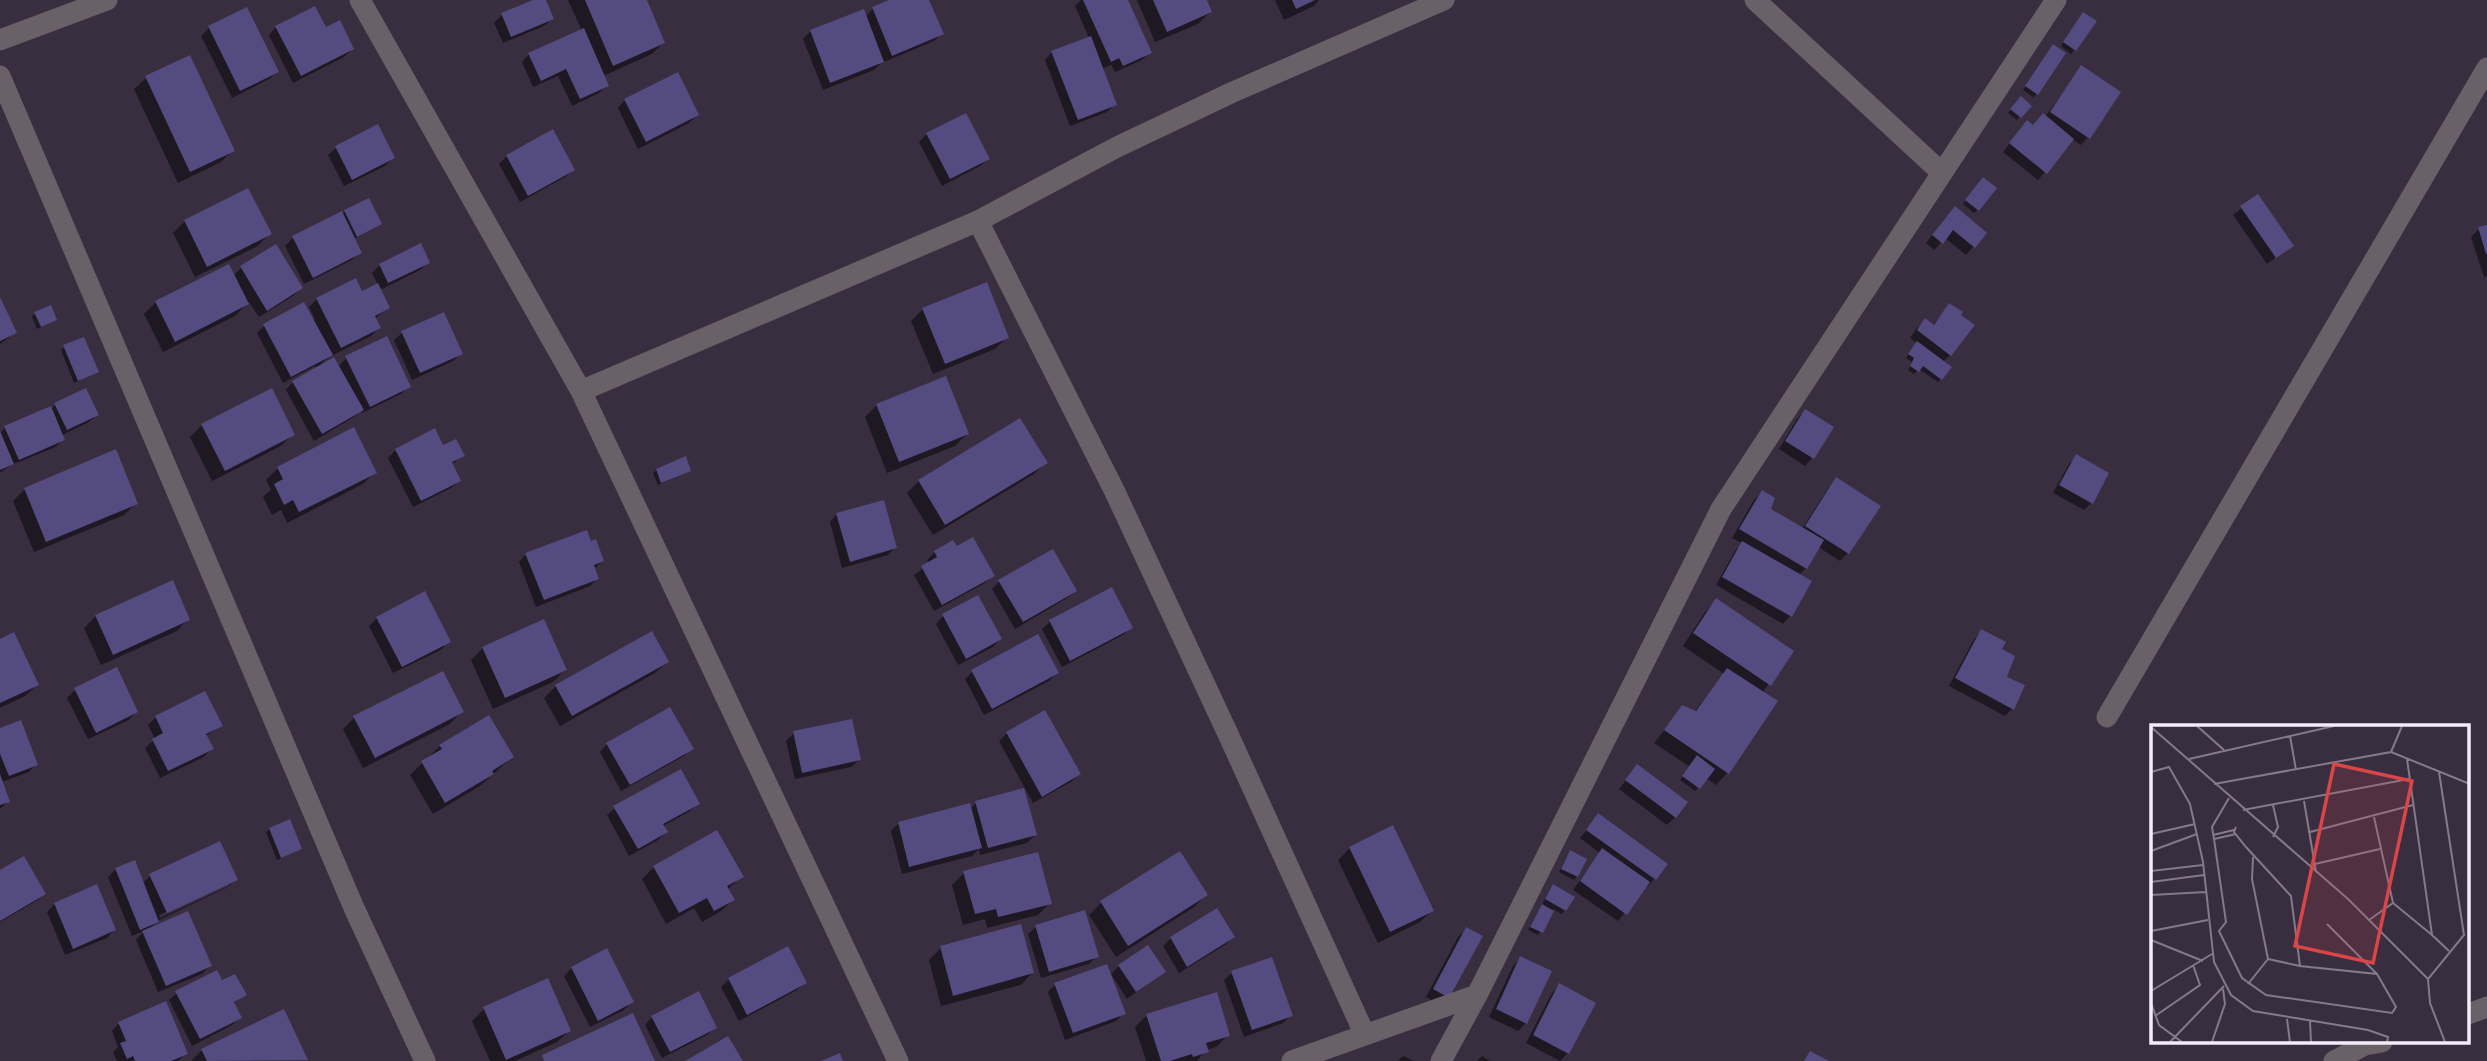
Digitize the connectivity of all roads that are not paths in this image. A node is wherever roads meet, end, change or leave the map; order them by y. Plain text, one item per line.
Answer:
1 (107, 0) edge
2 (360, 0) edge
3 (1444, 0) edge
4 (1755, 0) edge
5 (2056, 0) edge
6 (0, 40) edge
7 (2487, 68) edge
8 (0, 76) edge
9 (1942, 173) junction
10 (978, 221) junction
11 (580, 391) junction
12 (2107, 717) dead end
13 (1477, 995) junction
14 (2487, 1007) edge
15 (2470, 1013) edge
16 (1365, 1035) junction
17 (2371, 1044) edge
18 (425, 1061) edge
19 (898, 1061) edge
20 (1292, 1061) edge
21 (1441, 1061) edge
22 (2334, 1061) edge

1 - 6 street
2 - 11 street
3 - 10 street
4 - 9 street
5 - 9 street
7 - 12 street
8 - 18 street
9 - 13 street
10 - 11 street
10 - 16 street
11 - 19 street
13 - 16 street
13 - 21 street
14 - 15 street
16 - 20 street
17 - 22 street

